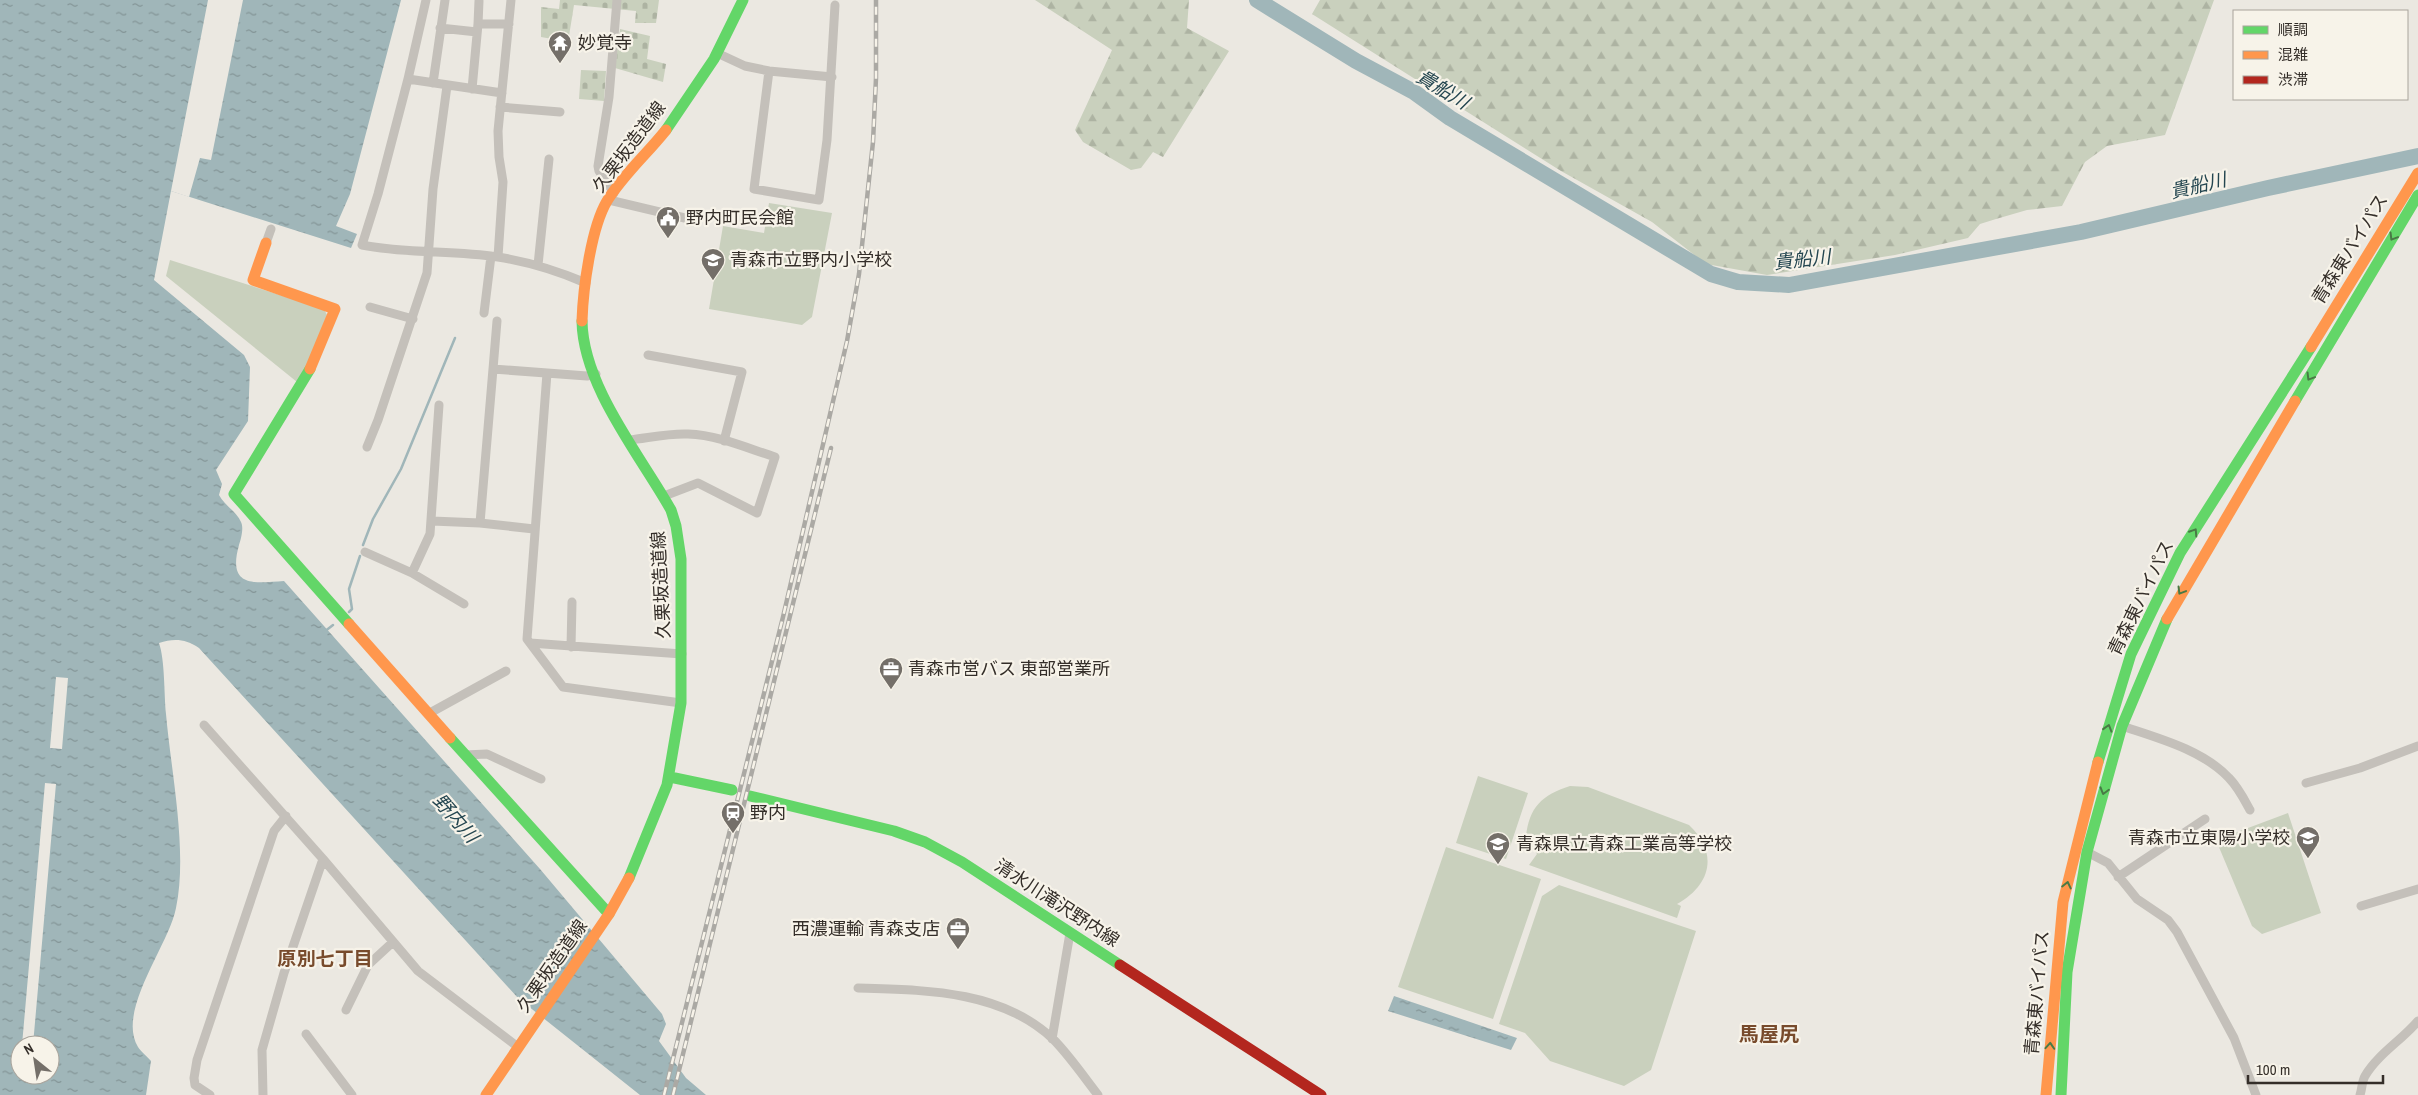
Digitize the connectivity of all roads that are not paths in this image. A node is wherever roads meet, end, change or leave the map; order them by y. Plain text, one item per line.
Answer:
1 (426, 0) edge
2 (445, 0) edge
3 (511, 0) edge
4 (617, 0) edge
5 (743, 0) edge
6 (479, 1) dead end
7 (835, 5) dead end
8 (509, 24) junction
9 (440, 28) junction
10 (478, 28) junction
11 (717, 53) junction
12 (769, 71) junction
13 (832, 77) junction
14 (408, 79) junction
15 (433, 83) junction
16 (447, 86) junction
17 (472, 89) junction
18 (502, 93) junction
19 (500, 106) junction
20 (560, 112) dead end
21 (549, 159) dead end
22 (2418, 173) edge
23 (2418, 195) edge
24 (611, 196) junction
25 (689, 220) dead end
26 (271, 229) dead end
27 (266, 243) joint
28 (428, 253) junction
29 (495, 257) junction
30 (538, 265) junction
31 (586, 283) junction
32 (370, 307) dead end
33 (484, 313) dead end
34 (413, 319) junction
35 (497, 321) dead end
36 (648, 355) dead end
37 (493, 369) junction
38 (547, 373) junction
39 (596, 374) junction
40 (439, 404) dead end
41 (630, 440) junction
42 (724, 441) junction
43 (367, 447) dead end
44 (664, 496) junction
45 (432, 521) junction
46 (480, 523) junction
47 (534, 529) junction
48 (365, 552) dead end
49 (412, 573) junction
50 (572, 602) dead end
51 (464, 604) dead end
52 (530, 643) junction
53 (571, 647) junction
54 (682, 654) junction
55 (506, 671) dead end
56 (681, 703) junction
57 (428, 714) junction
58 (204, 725) dead end
59 (2122, 726) junction
60 (2418, 746) edge
61 (465, 756) junction
62 (670, 777) junction
63 (541, 779) dead end
64 (2306, 783) dead end
65 (732, 790) dead end
66 (750, 796) dead end
67 (2250, 810) dead end
68 (286, 816) junction
69 (2205, 819) dead end
70 (2087, 852) junction
71 (323, 859) junction
72 (2118, 877) junction
73 (2418, 889) edge
74 (2361, 906) dead end
75 (609, 914) junction
76 (1070, 933) junction
77 (393, 942) junction
78 (858, 988) dead end
79 (346, 1010) dead end
80 (2418, 1021) edge
81 (306, 1034) dead end
82 (1052, 1039) junction
83 (518, 1047) junction
84 (210, 1095) edge
85 (263, 1095) edge
86 (352, 1095) edge
87 (486, 1095) edge
88 (1098, 1095) edge
89 (1321, 1095) edge
90 (2046, 1095) edge
91 (2061, 1095) edge
92 (2256, 1095) edge
93 (2360, 1095) edge

1 - 14 street
2 - 9 street
3 - 8 street
4 - 24 street
5 - 11 main road, 久栗坂造道線
6 - 10 street
7 - 13 street
8 - 10 street
8 - 18 street
9 - 10 street
9 - 15 street
10 - 17 street
11 - 12 street
11 - 24 main road, 久栗坂造道線
12 - 13 street
12 - 13 street
14 - 15 street
14 - 28 street
15 - 16 street
16 - 17 street
16 - 28 street
17 - 18 street
18 - 19 street
19 - 20 street
19 - 29 street
21 - 30 street
90 -> 22 main road, 青森東バイパス
23 -> 59 main road, 青森東バイパス
24 - 25 street
24 - 31 main road, 久栗坂造道線
26 - 27 street
27 - 57 main road
28 - 29 street
28 - 34 street
29 - 30 street
29 - 33 street
30 - 31 street
31 - 39 main road, 久栗坂造道線
32 - 34 street
34 - 43 street
35 - 37 street
36 - 42 street
37 - 38 street
37 - 46 street
38 - 39 street
38 - 47 street
39 - 41 main road, 久栗坂造道線
40 - 45 street
41 - 42 street
41 - 44 main road, 久栗坂造道線
42 - 44 street
44 - 54 main road, 久栗坂造道線
45 - 46 street
45 - 49 street
46 - 47 street
47 - 52 street
48 - 49 street
49 - 51 street
50 - 53 street
52 - 53 street
52 - 56 street
53 - 54 street
54 - 56 main road, 久栗坂造道線
55 - 57 street
56 - 62 main road, 久栗坂造道線
57 - 61 main road
58 - 68 street
59 - 67 street
59 -> 70 main road, 青森東バイパス
60 - 64 street
61 - 63 street
61 - 75 main road
62 - 65 main road
62 - 75 main road, 久栗坂造道線
66 - 76 main road, 清水川滝沢野内線
68 - 71 street
68 - 84 street
69 - 72 street
70 - 72 street
70 - 91 main road, 青森東バイパス
71 - 77 street
71 - 85 street
72 - 92 street
73 - 74 street
75 - 83 main road, 久栗坂造道線
76 - 82 street
76 - 89 main road, 清水川滝沢野内線
77 - 79 street
77 - 83 street
78 - 82 street
80 - 93 street
81 - 86 street
82 - 88 street
83 - 87 main road, 久栗坂造道線

